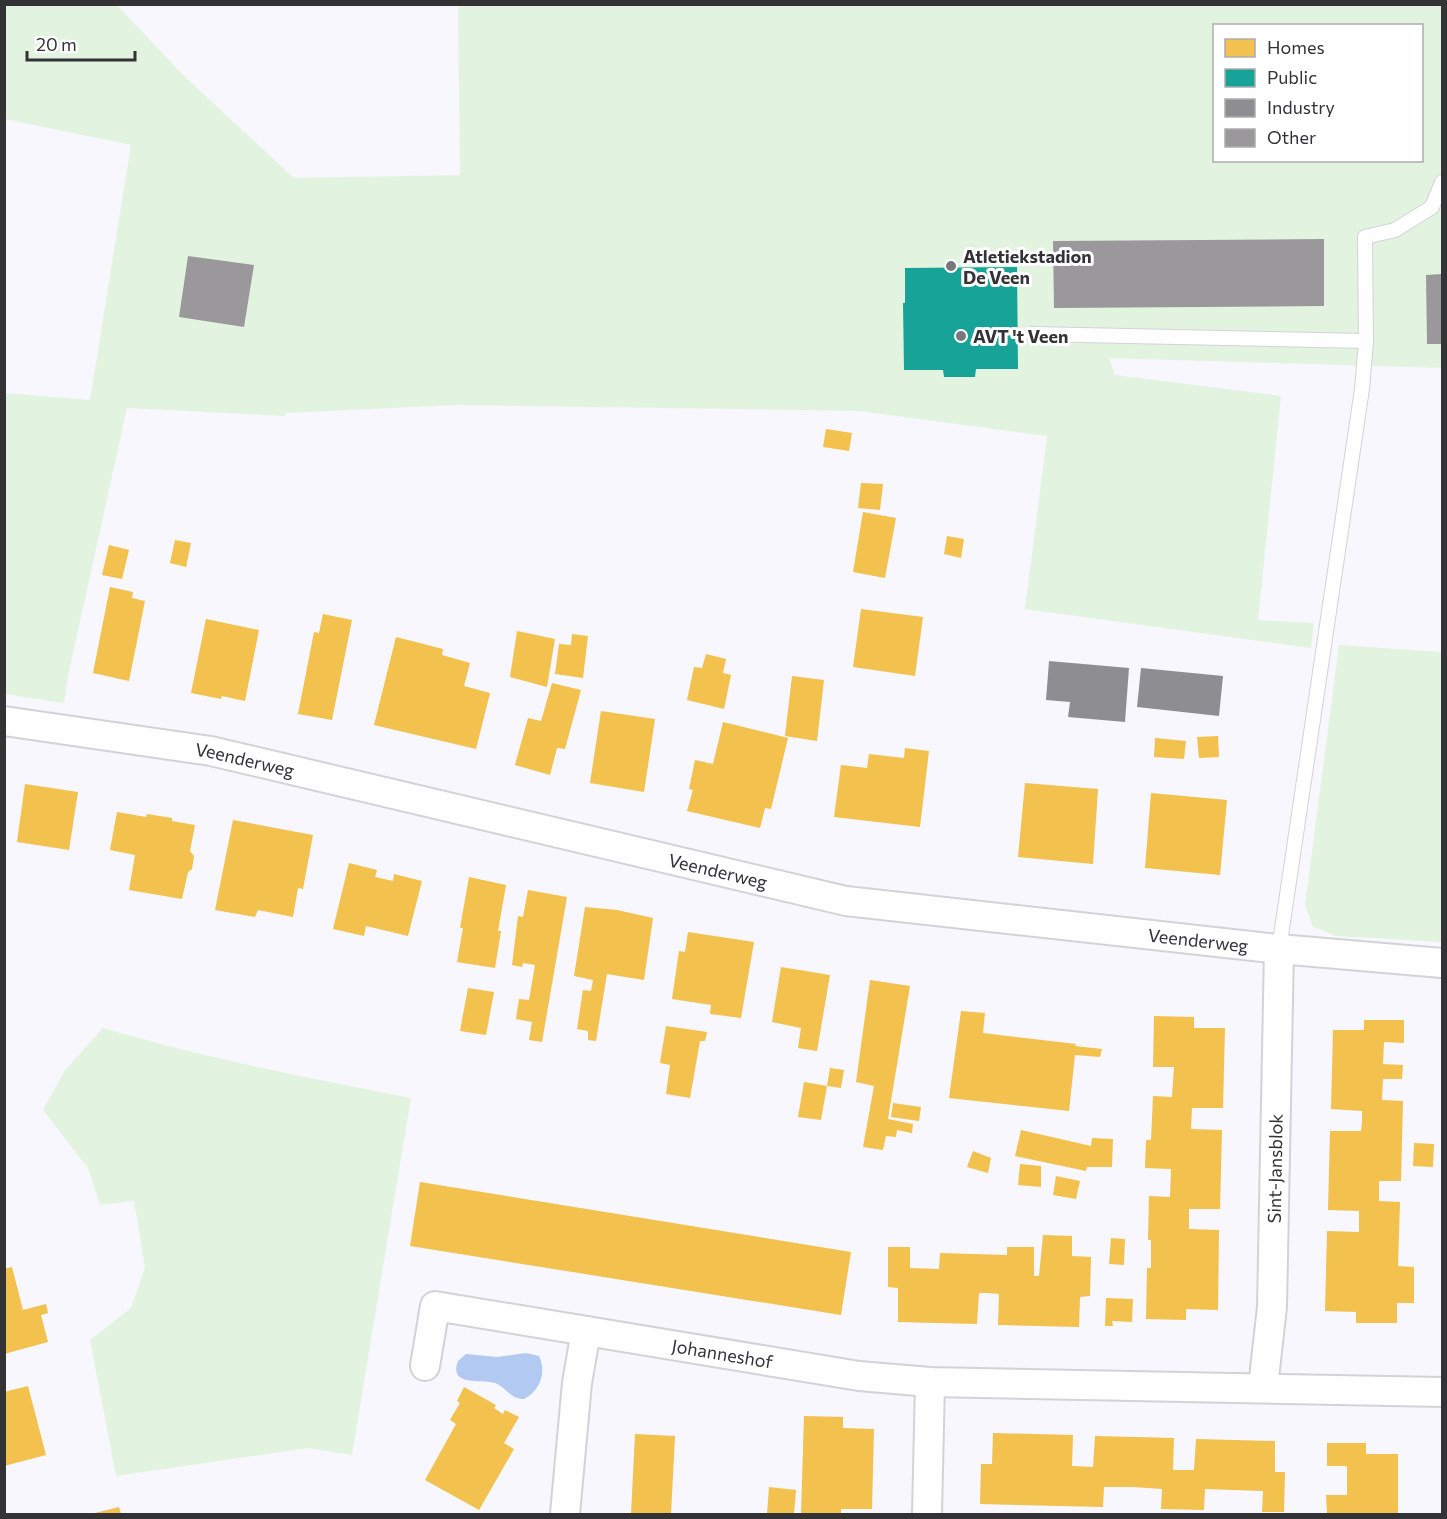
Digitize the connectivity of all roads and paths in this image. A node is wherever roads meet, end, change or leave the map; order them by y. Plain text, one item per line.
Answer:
1 (1443, 182) edge
2 (1032, 334) dead end
3 (1366, 342) junction
4 (4, 721) edge
5 (1279, 949) junction
6 (1443, 963) edge
7 (586, 1331) junction
8 (425, 1366) dead end
9 (930, 1382) junction
10 (1263, 1387) junction
11 (1443, 1392) edge
12 (565, 1515) edge
13 (927, 1515) edge

1 - 3 lane
2 - 3 lane
3 - 5 lane
4 - 5 street, Veenderweg
5 - 6 street, Veenderweg
5 - 10 street, Sint-Jansblok
7 - 8 street, Johanneshof
7 - 9 street, Johanneshof
7 - 12 street
9 - 10 street
9 - 13 street
10 - 11 street

